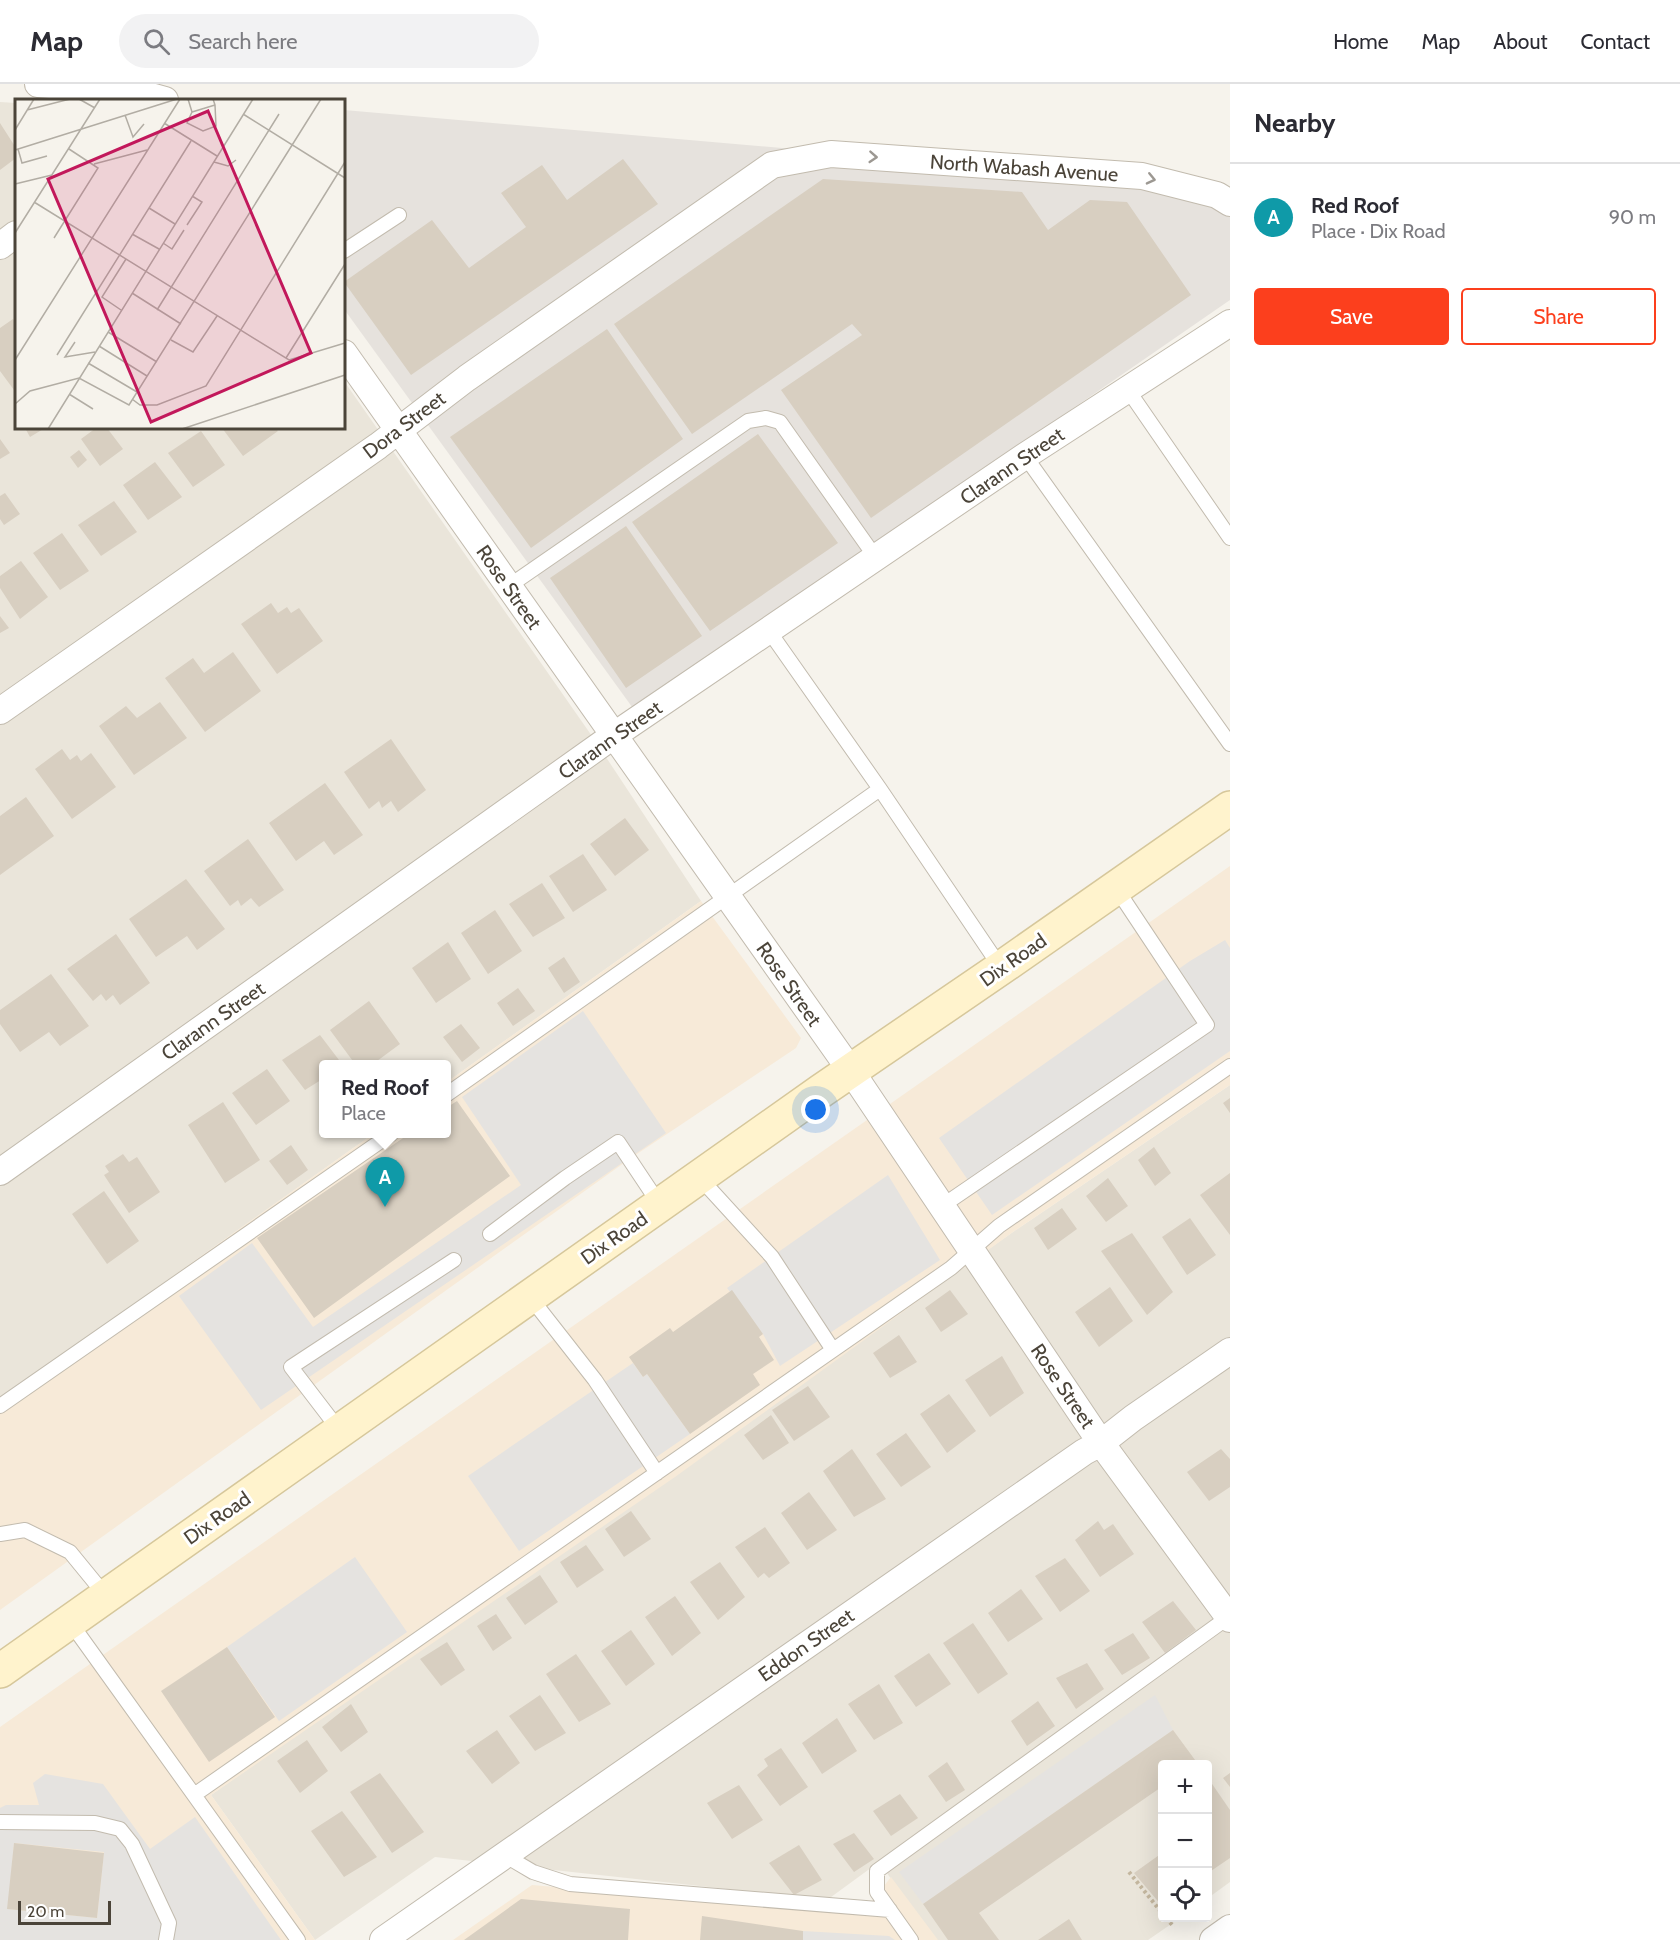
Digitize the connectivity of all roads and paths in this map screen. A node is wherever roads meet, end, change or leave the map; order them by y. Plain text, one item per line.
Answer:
1 (38, 84) edge
2 (161, 99) edge
3 (814, 156) joint
4 (1230, 203) edge
5 (399, 216) dead end
6 (15, 235) edge
7 (0, 246) edge
8 (345, 250) edge
9 (1230, 323) edge
10 (345, 354) edge
11 (1128, 390) junction
12 (398, 429) junction
13 (1025, 456) junction
14 (1230, 538) edge
15 (876, 558) junction
16 (509, 586) junction
17 (769, 631) junction
18 (0, 711) edge
19 (613, 736) junction
20 (1230, 744) edge
21 (880, 789) junction
22 (1230, 808) edge
23 (1116, 888) junction
24 (727, 897) junction
25 (1001, 968) junction
26 (1230, 1065) edge
27 (851, 1071) junction
28 (451, 1092) edge
29 (386, 1138) edge
30 (0, 1172) edge
31 (699, 1177) junction
32 (660, 1205) junction
33 (942, 1206) junction
34 (490, 1234) dead end
35 (972, 1252) junction
36 (454, 1260) dead end
37 (530, 1297) junction
38 (833, 1350) junction
39 (1230, 1350) edge
40 (0, 1406) edge
41 (340, 1431) junction
42 (1101, 1443) junction
43 (657, 1473) junction
44 (0, 1534) edge
45 (106, 1596) junction
46 (1229, 1618) edge
47 (70, 1622) junction
48 (0, 1671) edge
49 (194, 1795) junction
50 (0, 1822) edge
51 (504, 1856) junction
52 (1129, 1872) dead end
53 (1158, 1908) edge
54 (890, 1910) junction
55 (1170, 1922) edge
56 (1174, 1927) dead end
57 (1230, 1928) edge
58 (166, 1940) edge
59 (298, 1940) edge
60 (382, 1940) edge
61 (911, 1940) edge
62 (1213, 1940) edge

1 - 2 street
3 -> 4 street, North Wabash Avenue
3 - 12 street, Dora Street
5 - 8 lane
6 - 7 street
9 - 11 street, Clarann Street
10 - 12 street, Rose Street
11 - 13 street, Clarann Street
11 - 14 lane
12 - 16 street, Rose Street
12 - 18 street, Dora Street
13 - 15 street, Clarann Street
13 - 20 lane
15 - 16 lane
15 - 17 street, Clarann Street
16 - 19 street, Rose Street
17 - 19 street, Clarann Street
17 - 21 lane
19 - 24 street, Rose Street
19 - 30 street, Clarann Street
21 - 24 lane
21 - 25 lane
22 - 23 main road, Dix Road
23 - 25 main road, Dix Road
23 - 33 lane
24 - 27 street, Rose Street
24 - 28 lane
25 - 27 main road, Dix Road
26 - 35 lane
27 - 31 main road, Dix Road
27 - 33 street, Rose Street
29 - 40 lane
31 - 32 main road, Dix Road
31 - 38 lane
32 - 34 lane
32 - 37 main road, Dix Road
33 - 35 street, Rose Street
35 - 38 lane
35 - 42 street, Rose Street
36 - 41 lane
37 - 41 main road, Dix Road
37 - 43 lane
38 - 43 lane
39 - 42 street, Eddon Street
41 - 45 main road, Dix Road
42 - 46 street, Rose Street
42 - 51 street, Eddon Street
43 - 49 lane
44 - 45 lane
45 - 47 main road, Dix Road
46 - 54 lane
47 - 48 main road, Dix Road
47 - 49 lane
49 - 59 lane
50 - 58 lane
51 - 54 lane
51 - 60 street, Eddon Street
52 - 53 path
54 - 61 lane
55 - 56 path
57 - 62 street

